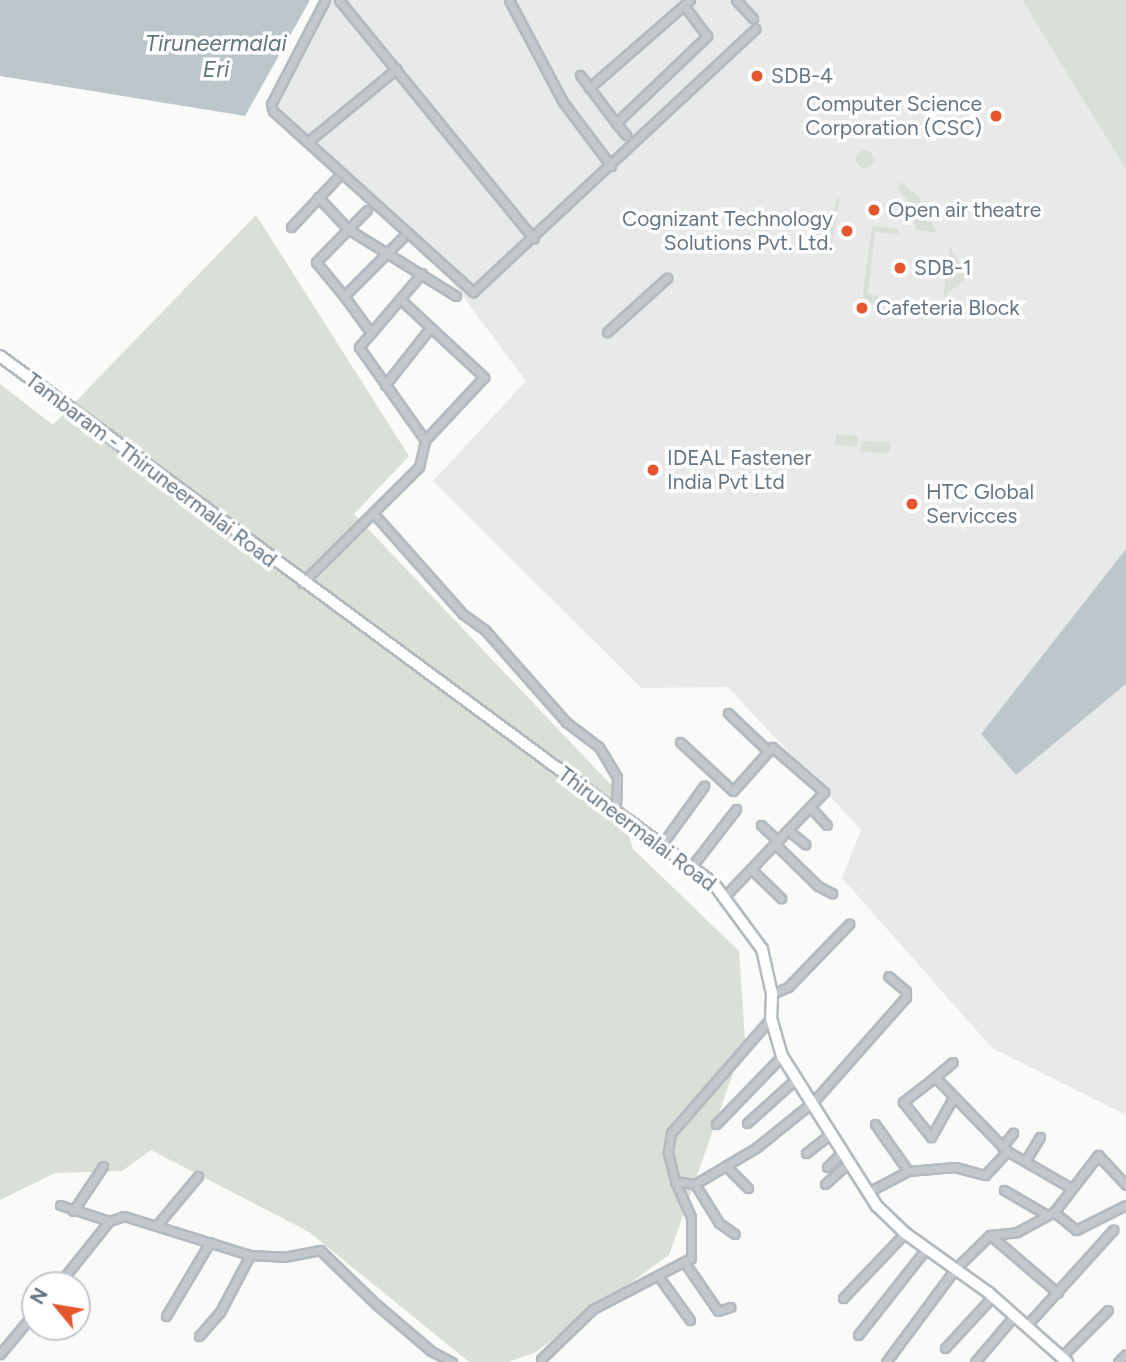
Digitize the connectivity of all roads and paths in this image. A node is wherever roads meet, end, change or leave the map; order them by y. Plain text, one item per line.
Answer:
1 (325, 0) edge
2 (339, 0) edge
3 (509, 0) edge
4 (736, 0) edge
5 (687, 3) edge
6 (753, 18) dead end
7 (755, 29) dead end
8 (396, 69) junction
9 (580, 75) dead end
10 (589, 88) junction
11 (616, 122) junction
12 (626, 135) dead end
13 (310, 140) junction
14 (611, 166) junction
15 (336, 179) dead end
16 (318, 197) junction
17 (367, 210) dead end
18 (291, 227) dead end
19 (348, 229) junction
20 (402, 238) dead end
21 (534, 239) junction
22 (388, 252) junction
23 (422, 273) junction
24 (667, 278) dead end
25 (344, 296) junction
26 (456, 296) dead end
27 (400, 299) junction
28 (430, 328) junction
29 (607, 332) dead end
30 (371, 333) junction
31 (0, 356) edge
32 (386, 385) junction
33 (425, 440) junction
34 (374, 515) junction
35 (302, 583) junction
36 (729, 713) dead end
37 (680, 742) dead end
38 (768, 751) junction
39 (704, 786) dead end
40 (811, 808) junction
41 (736, 809) dead end
42 (616, 811) junction
43 (761, 825) dead end
44 (827, 825) dead end
45 (789, 831) junction
46 (777, 843) junction
47 (662, 844) junction
48 (805, 844) dead end
49 (692, 866) junction
50 (751, 869) junction
51 (832, 893) dead end
52 (725, 897) junction
53 (781, 898) dead end
54 (849, 924) dead end
55 (888, 976) dead end
56 (772, 994) junction
57 (771, 1018) junction
58 (782, 1056) junction
59 (953, 1062) dead end
60 (935, 1077) junction
61 (797, 1078) junction
62 (953, 1098) junction
63 (814, 1101) junction
64 (747, 1123) dead end
65 (716, 1124) dead end
66 (875, 1124) dead end
67 (1013, 1133) dead end
68 (829, 1135) junction
69 (1040, 1137) dead end
70 (1005, 1149) junction
71 (806, 1153) dead end
72 (844, 1158) junction
73 (1026, 1160) junction
74 (103, 1166) dead end
75 (726, 1167) junction
76 (827, 1167) dead end
77 (908, 1171) junction
78 (198, 1175) dead end
79 (674, 1181) junction
80 (695, 1184) junction
81 (825, 1184) dead end
82 (1126, 1185) edge
83 (748, 1188) dead end
84 (1071, 1188) junction
85 (1004, 1190) dead end
86 (867, 1192) junction
87 (60, 1205) dead end
88 (1126, 1205) edge
89 (73, 1210) junction
90 (1051, 1214) junction
91 (109, 1221) junction
92 (157, 1225) junction
93 (1113, 1230) dead end
94 (905, 1233) junction
95 (735, 1234) dead end
96 (990, 1235) junction
97 (211, 1242) junction
98 (926, 1249) junction
99 (250, 1255) junction
100 (685, 1263) junction
101 (955, 1269) junction
102 (69, 1271) edge
103 (659, 1277) junction
104 (1058, 1293) junction
105 (992, 1296) junction
106 (843, 1298) dead end
107 (730, 1307) dead end
108 (1108, 1310) dead end
109 (166, 1316) dead end
110 (1014, 1316) junction
111 (690, 1321) dead end
112 (1026, 1326) junction
113 (21, 1329) edge
114 (858, 1335) dead end
115 (199, 1336) dead end
116 (945, 1348) dead end
117 (0, 1354) edge
118 (1126, 1354) edge
119 (1064, 1359) edge
120 (540, 1361) edge
121 (452, 1362) edge
122 (886, 1362) edge
123 (975, 1362) edge
124 (1118, 1362) edge

1 - 13 street
2 - 8 street
3 - 14 street
4 - 6 street
5 - 10 street
5 - 11 street
7 - 14 street
8 - 13 street
8 - 21 street
9 - 10 street
10 - 11 street
11 - 12 street
13 - 21 street
14 - 21 street
15 - 16 street
16 - 18 street
16 - 19 street
17 - 19 street
19 - 22 street
19 - 25 street
20 - 22 street
22 - 23 street
22 - 25 street
23 - 26 street
23 - 27 street
24 - 29 street
25 - 30 street
27 - 28 street
27 - 30 street
28 - 32 street
28 - 33 street
30 - 32 street
31 - 35 street, Tambaram - Thiruneermalai Road
32 - 33 street
33 - 34 street
34 - 35 street
34 - 42 street
35 - 42 street, Thiruneermalai Road
36 - 38 street
37 - 38 street
38 - 40 street
39 - 47 street
40 - 44 street
40 - 45 street
41 - 49 street
42 - 47 street, Thiruneermalai Road
43 - 46 street
45 - 46 street
45 - 48 street
46 - 50 street
46 - 51 street
47 - 49 street, Thiruneermalai Road
49 - 52 street, Thiruneermalai Road
50 - 52 street
50 - 53 street
52 - 56 street, Thiruneermalai Road
54 - 56 street
55 - 63 street
56 - 57 street, Thiruneermalai Road
57 - 58 street, Thiruneermalai Road
57 - 79 street
58 - 61 street, Thiruneermalai Road
58 - 65 street
59 - 60 street
60 - 62 street
60 - 62 street
61 - 63 street, Thiruneermalai Road
61 - 64 street
62 - 70 street
63 - 68 street, Thiruneermalai Road
63 - 75 street
66 - 77 street
67 - 70 street
68 - 71 street
68 - 72 street, Thiruneermalai Road
69 - 73 street
70 - 73 street
70 - 77 street
72 - 76 street
72 - 81 street
72 - 86 street, Thiruneermalai Road
73 - 84 street
74 - 89 street
75 - 80 street
75 - 83 street
77 - 86 street
78 - 92 street
79 - 80 street
79 - 100 street
80 - 95 street
82 - 84 street
84 - 90 street
85 - 90 street
86 - 94 street, Thiruneermalai Road
87 - 89 street
88 - 90 street
89 - 91 street
90 - 96 street
91 - 92 street
91 - 102 street
92 - 97 street
93 - 104 street
94 - 98 street, Thiruneermalai Road
94 - 106 street
96 - 101 street
96 - 104 street
97 - 99 street
97 - 109 street
98 - 101 street, Thiruneermalai Road
98 - 114 street
99 - 115 street
99 - 121 street
100 - 103 street
100 - 107 street
101 - 105 street, Thiruneermalai Road
101 - 122 street
103 - 111 street
103 - 120 street
104 - 112 street
105 - 110 street, Thiruneermalai Road
105 - 116 street
108 - 119 street
110 - 112 street, Thiruneermalai Road
110 - 123 street
112 - 119 street, Thiruneermalai Road
113 - 117 street
118 - 124 street

